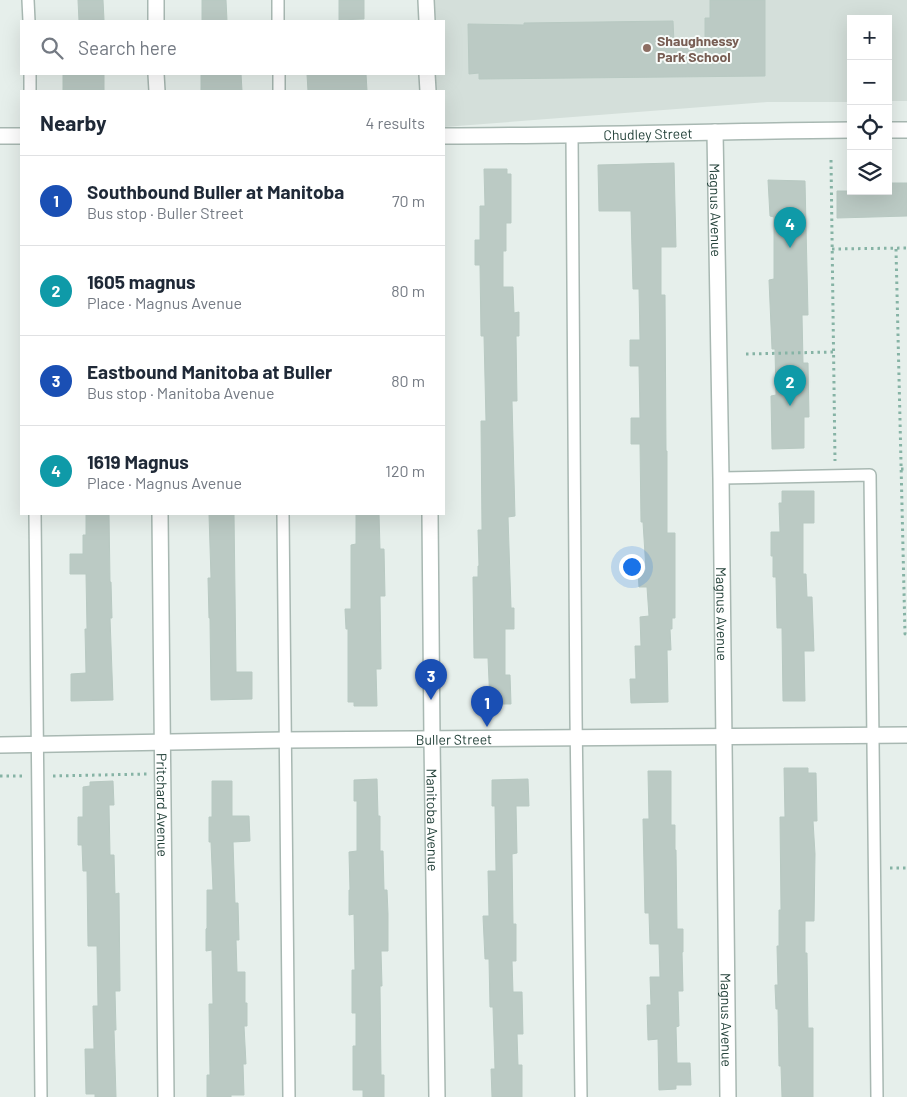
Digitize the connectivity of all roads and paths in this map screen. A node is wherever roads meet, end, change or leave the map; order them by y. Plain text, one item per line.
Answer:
1 (28, 0) edge
2 (156, 0) edge
3 (278, 0) edge
4 (426, 0) edge
5 (29, 20) edge
6 (156, 20) edge
7 (278, 20) edge
8 (427, 20) edge
9 (30, 75) edge
10 (156, 75) edge
11 (279, 75) edge
12 (427, 75) edge
13 (30, 90) edge
14 (157, 90) edge
15 (279, 90) edge
16 (428, 90) edge
17 (847, 130) edge
18 (892, 130) edge
19 (907, 130) edge
20 (715, 132) junction
21 (572, 135) junction
22 (0, 136) edge
23 (20, 136) edge
24 (445, 136) edge
25 (831, 160) dead end
26 (907, 248) edge
27 (832, 249) junction
28 (896, 249) junction
29 (833, 352) junction
30 (746, 354) dead end
31 (835, 466) dead end
32 (901, 469) junction
33 (907, 469) edge
34 (721, 478) junction
35 (35, 515) edge
36 (160, 515) edge
37 (283, 515) edge
38 (430, 515) edge
39 (907, 634) edge
40 (873, 735) junction
41 (907, 735) edge
42 (724, 736) junction
43 (576, 738) junction
44 (285, 740) junction
45 (432, 740) junction
46 (162, 743) junction
47 (37, 744) junction
48 (0, 745) edge
49 (162, 774) junction
50 (0, 776) edge
51 (38, 776) junction
52 (41, 1097) edge
53 (166, 1097) edge
54 (289, 1097) edge
55 (437, 1097) edge
56 (581, 1097) edge
57 (728, 1097) edge
58 (877, 1097) edge

1 - 5 lane
2 - 6 street
3 - 7 lane
4 - 8 street
9 - 13 lane
10 - 14 street
11 - 15 lane
12 - 16 street
17 - 20 street, Chudley Street
18 - 19 street
20 - 21 street, Chudley Street
20 - 34 street, Magnus Avenue
21 - 24 street, Chudley Street
21 - 43 lane
22 - 23 street
25 - 27 path
26 - 28 path
27 - 28 path
27 - 29 path
28 - 32 path
29 - 30 path
29 - 31 path
32 - 33 path
32 - 39 path
34 - 40 lane
34 - 42 street, Magnus Avenue
35 - 47 lane
36 - 46 street, Pritchard Avenue
37 - 44 lane
38 - 45 street, Manitoba Avenue
40 - 41 street, Buller Street
40 - 42 street, Buller Street
40 - 58 lane
42 - 43 street, Buller Street
42 - 57 street, Magnus Avenue
43 - 45 street, Buller Street
43 - 56 lane
44 - 45 street, Buller Street
44 - 46 street, Buller Street
44 - 54 lane
45 - 55 street, Manitoba Avenue
46 - 47 street, Buller Street
46 - 49 street, Pritchard Avenue
47 - 48 street, Buller Street
47 - 51 lane
49 - 51 path
49 - 53 street, Pritchard Avenue
50 - 51 path
51 - 52 lane

